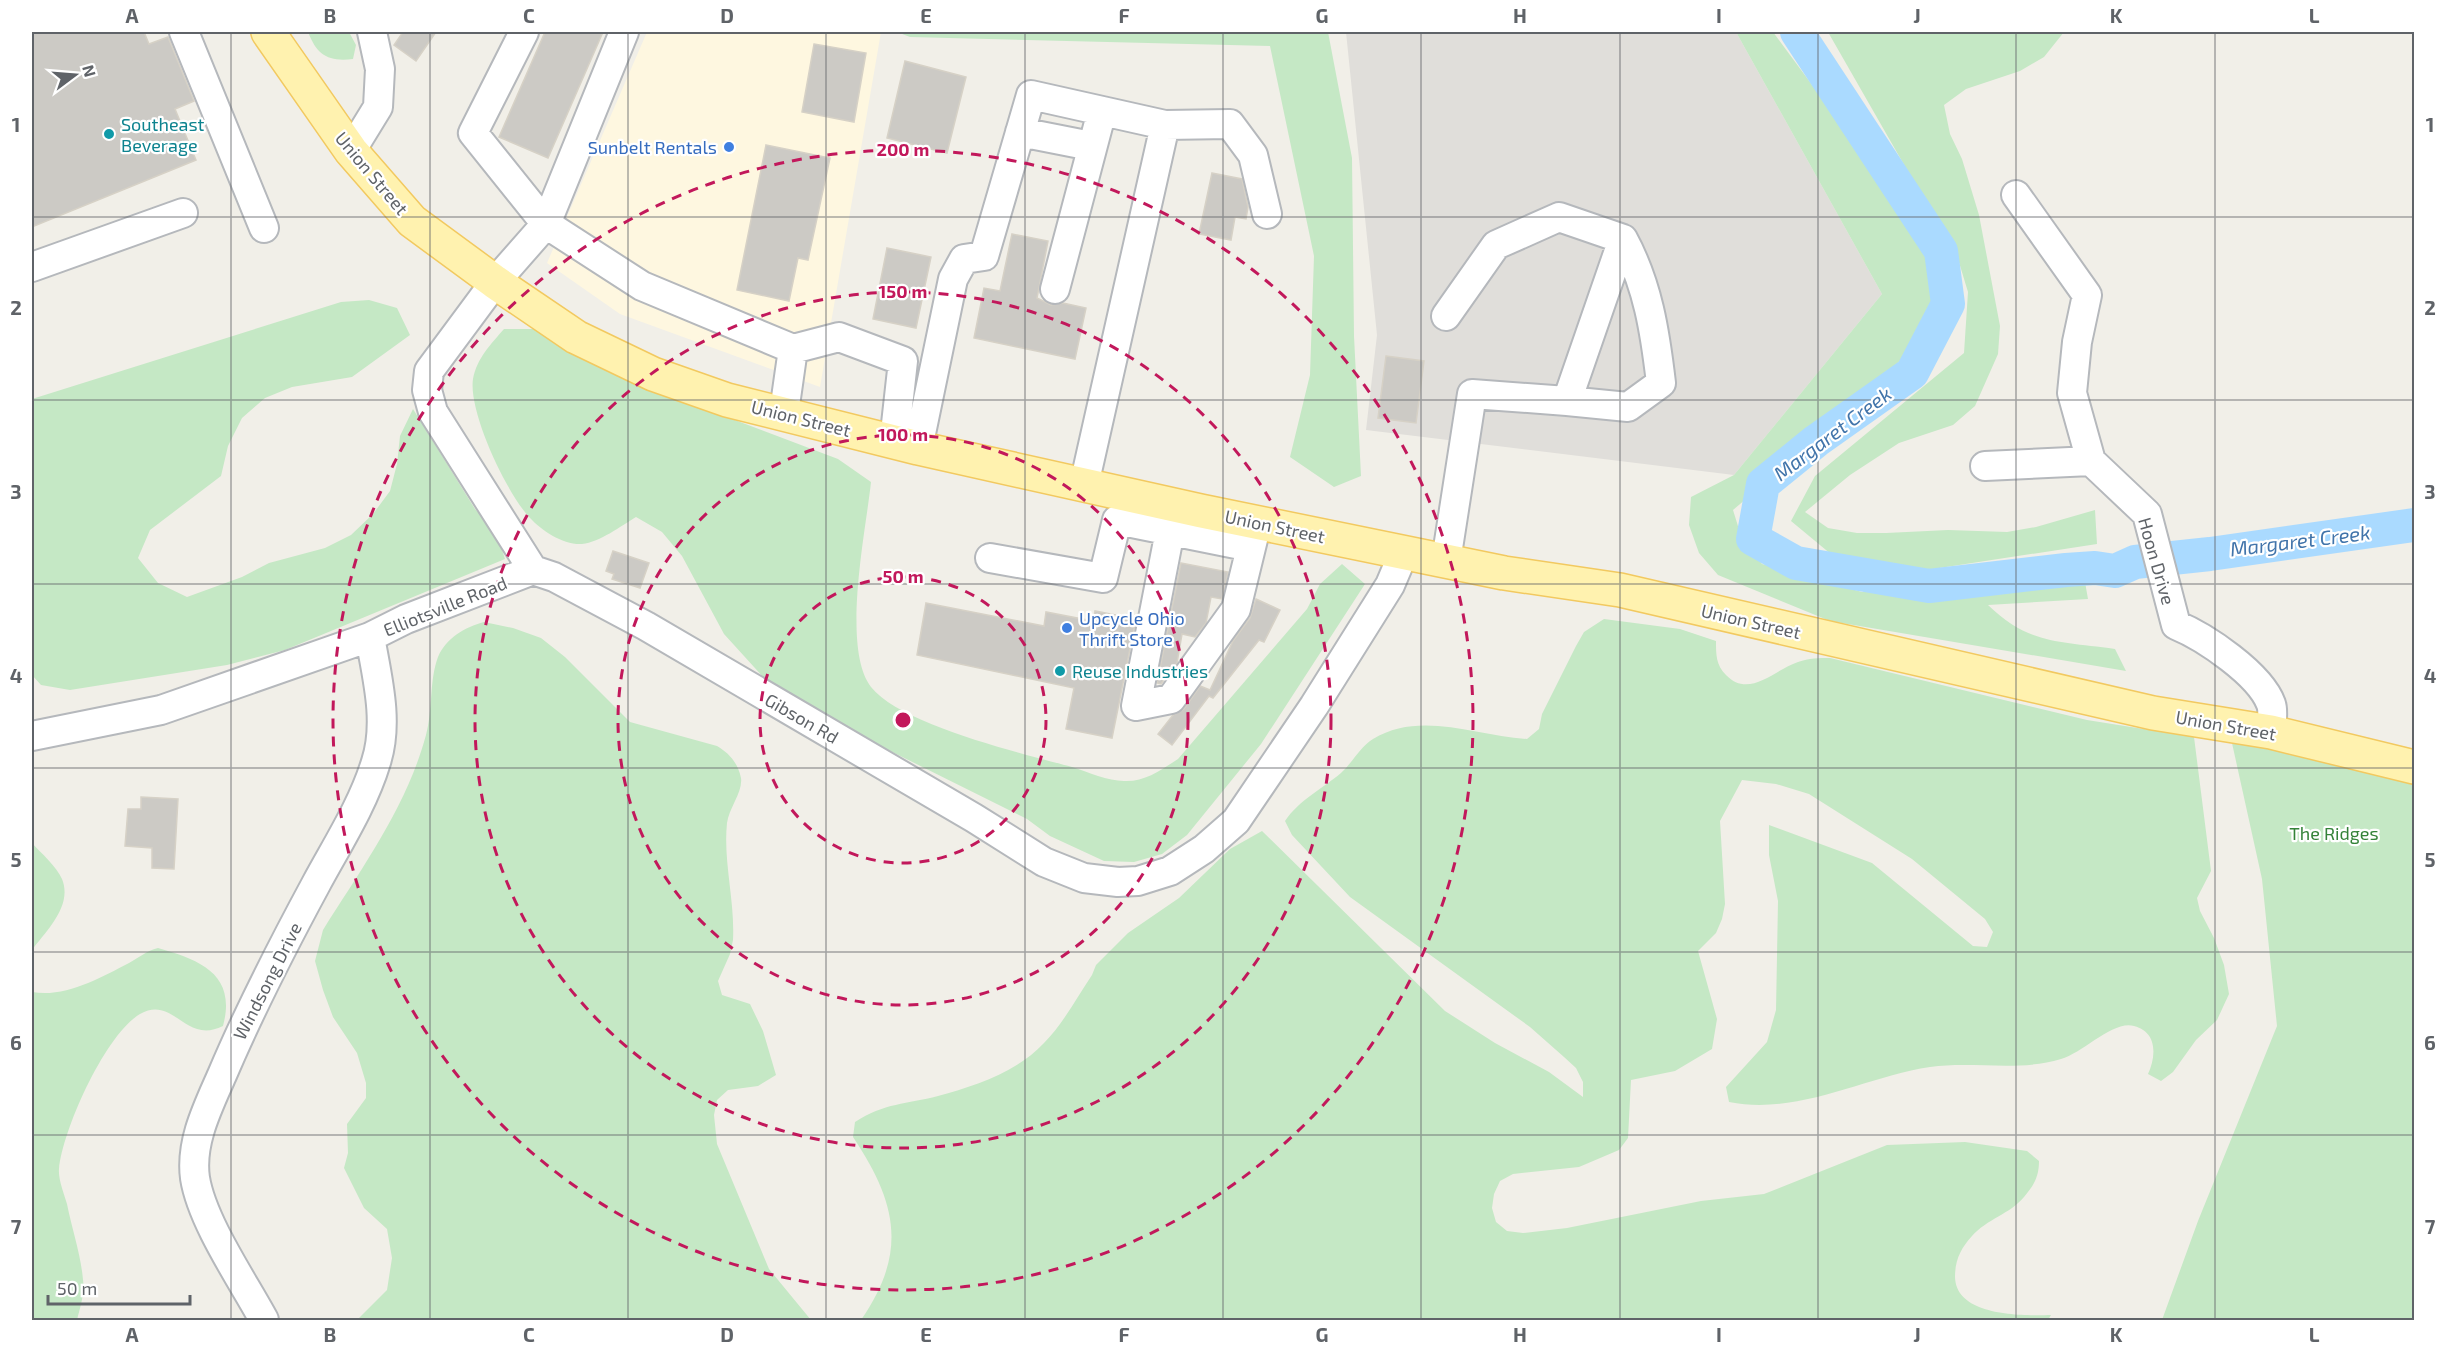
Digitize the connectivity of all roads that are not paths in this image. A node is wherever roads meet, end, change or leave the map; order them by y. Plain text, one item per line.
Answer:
1 (184, 32) edge
2 (268, 32) edge
3 (372, 32) edge
4 (524, 32) edge
5 (624, 32) edge
6 (1102, 111) junction
7 (1165, 125) junction
8 (1020, 132) junction
9 (1091, 146) junction
10 (351, 151) junction
11 (2016, 195) dead end
12 (183, 213) dead end
13 (1266, 214) dead end
14 (546, 224) junction
15 (264, 228) dead end
16 (1623, 239) junction
17 (32, 267) edge
18 (495, 282) junction
19 (1055, 289) dead end
20 (1446, 316) dead end
21 (793, 349) junction
22 (1567, 401) junction
23 (784, 412) junction
24 (906, 445) junction
25 (2091, 460) junction
26 (1985, 466) dead end
27 (1084, 485) junction
28 (1120, 507) junction
29 (1172, 518) junction
30 (1254, 535) junction
31 (1404, 552) junction
32 (990, 558) dead end
33 (1446, 561) junction
34 (533, 570) junction
35 (370, 637) junction
36 (2271, 732) junction
37 (32, 736) edge
38 (2415, 767) edge
39 (264, 1320) edge

1 - 15 street
2 - 10 main road, Union Street
3 - 10 street
4 - 14 street
5 - 14 street
6 - 7 street
6 - 8 street
6 - 9 street
7 - 13 street
7 - 27 street
8 - 9 street
8 - 24 street
9 - 19 street
10 - 18 main road, Union Street
11 - 25 street
12 - 17 street
14 - 18 street
14 - 21 street
16 - 20 street
16 - 22 street
16 - 22 street
18 - 23 main road, Union Street
18 - 34 street
21 - 23 street
21 - 24 street
22 - 33 street
23 - 24 main road, Union Street
24 - 27 main road, Union Street
25 - 26 street
25 - 36 street, Hoon Drive
27 - 28 main road, Union Street
28 - 29 main road, Union Street
28 - 32 street
29 - 30 main road, Union Street
29 - 30 street
30 - 31 main road, Union Street
31 - 33 main road, Union Street
31 - 34 street, Gibson Rd
33 - 36 main road, Union Street
34 - 35 street, Elliotsville Road
35 - 37 street, Elliotsville Road
35 - 39 street, Windsong Drive
36 - 38 main road, Union Street

